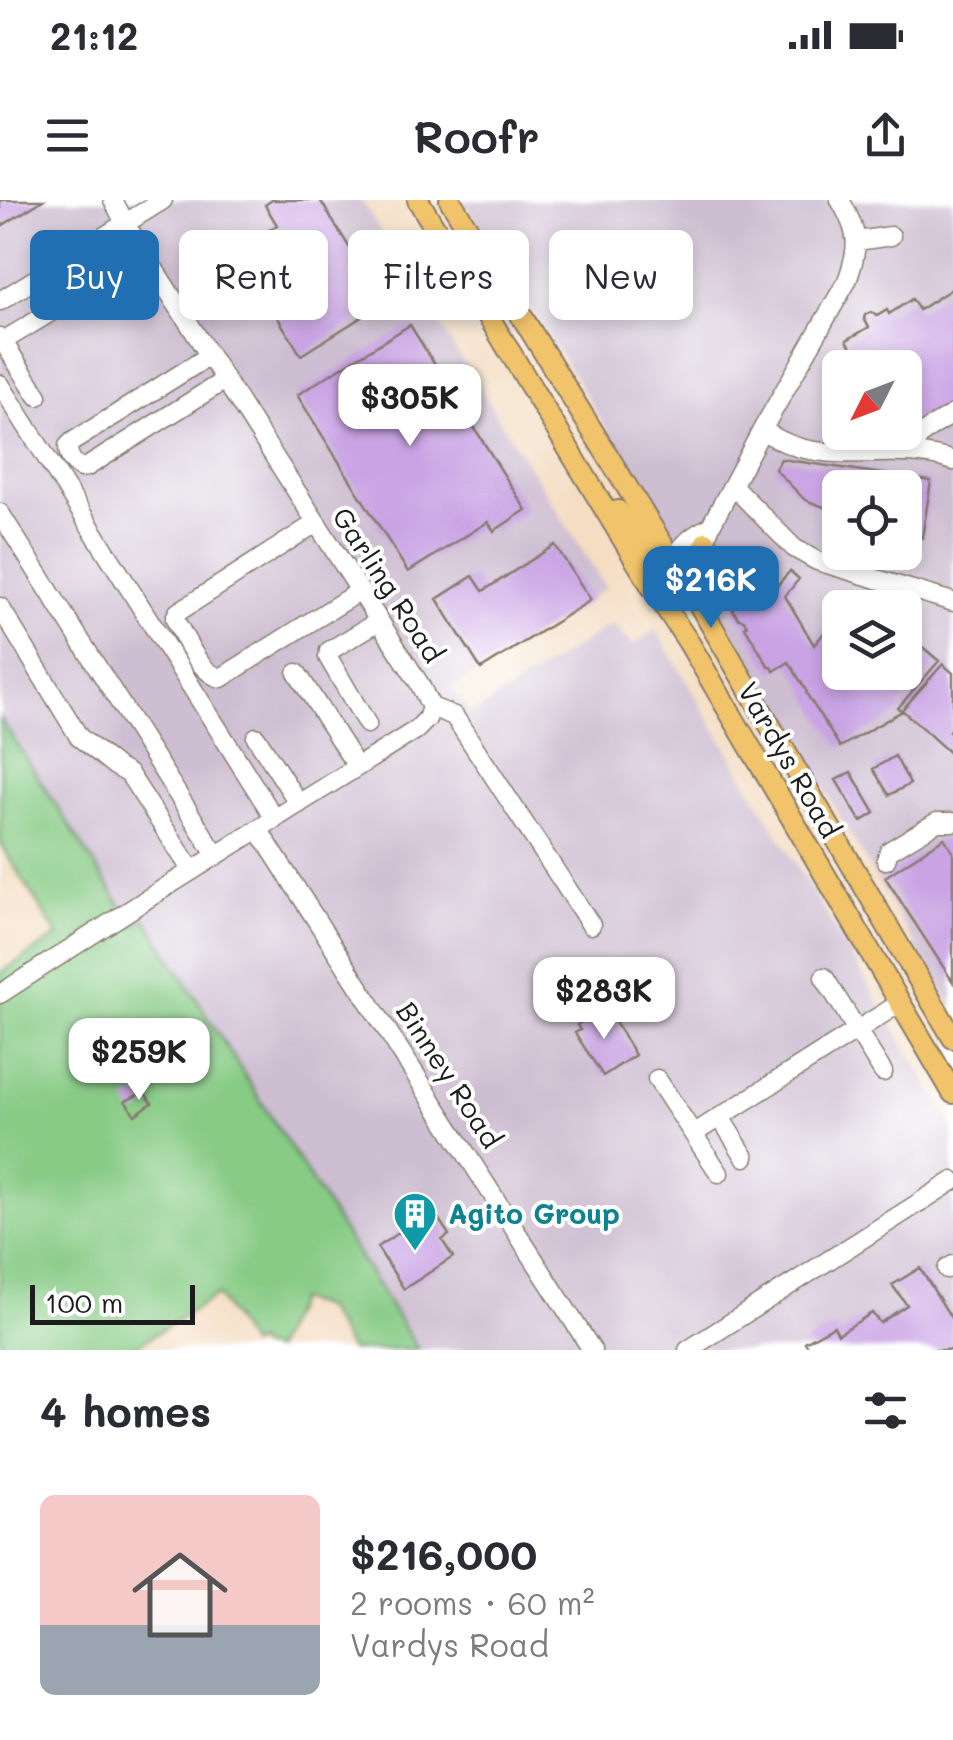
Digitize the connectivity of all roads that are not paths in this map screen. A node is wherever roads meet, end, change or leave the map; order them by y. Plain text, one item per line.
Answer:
1 (113, 200) edge
2 (163, 200) edge
3 (418, 200) edge
4 (450, 200) edge
5 (840, 200) edge
6 (126, 224) junction
7 (130, 230) edge
8 (890, 236) dead end
9 (857, 241) junction
10 (159, 277) edge
11 (0, 302) edge
12 (34, 320) edge
13 (2, 339) edge
14 (210, 356) junction
15 (225, 380) junction
16 (0, 384) edge
17 (38, 396) dead end
18 (953, 414) edge
19 (762, 430) junction
20 (911, 452) junction
21 (950, 458) edge
22 (576, 462) junction
23 (733, 486) junction
24 (0, 513) edge
25 (316, 522) junction
26 (708, 534) junction
27 (674, 563) junction
28 (360, 591) junction
29 (693, 594) junction
30 (953, 602) edge
31 (0, 608) edge
32 (379, 621) junction
33 (689, 644) junction
34 (298, 673) dead end
35 (432, 707) junction
36 (367, 724) dead end
37 (256, 736) dead end
38 (358, 767) junction
39 (299, 804) junction
40 (275, 819) junction
41 (953, 822) edge
42 (258, 829) junction
43 (216, 856) junction
44 (886, 860) dead end
45 (192, 870) junction
46 (590, 925) dead end
47 (824, 976) dead end
48 (0, 994) edge
49 (900, 1003) junction
50 (858, 1030) junction
51 (953, 1038) edge
52 (883, 1072) dead end
53 (657, 1078) dead end
54 (953, 1093) edge
55 (720, 1117) junction
56 (693, 1134) junction
57 (746, 1157) dead end
58 (719, 1173) dead end
59 (953, 1182) edge
60 (592, 1350) edge
61 (688, 1350) edge

1 - 6 street, Garling Road
2 - 6 street
3 - 22 main road, Vardys Road
4 - 27 main road, Vardys Road
5 - 9 street
6 - 7 street, Garling Road
6 - 11 street
8 - 9 street
9 - 19 street
10 - 14 street, Garling Road
12 - 13 street
13 - 17 street
14 - 15 street, Garling Road
14 - 15 street
15 - 25 street, Garling Road
16 - 40 street
18 - 20 street
19 - 20 street
19 - 23 street
20 - 21 street
22 - 27 main road
22 - 33 main road, Vardys Road
23 - 26 street
23 - 30 street
24 - 43 street
25 - 28 street, Garling Road
25 - 28 street
26 - 27 street
26 - 29 main road
27 - 29 main road, Vardys Road
27 - 33 main road
28 - 32 street, Garling Road
29 - 51 main road, Vardys Road
31 - 45 street
32 - 35 street, Garling Road
32 - 36 street
33 - 49 main road, Vardys Road
34 - 38 street
35 - 38 street, Garling Road
35 - 46 street
37 - 39 street
38 - 39 street, Garling Road
39 - 40 street, Garling Road
40 - 42 street, Garling Road
41 - 44 street
42 - 43 street, Garling Road
42 - 60 street, Binney Road
43 - 45 street, Garling Road
45 - 48 street, Garling Road
47 - 50 street
49 - 50 street
49 - 54 main road, Vardys Road
50 - 52 street
50 - 55 street
53 - 56 street
55 - 56 street
55 - 57 street
56 - 58 street
59 - 61 street

